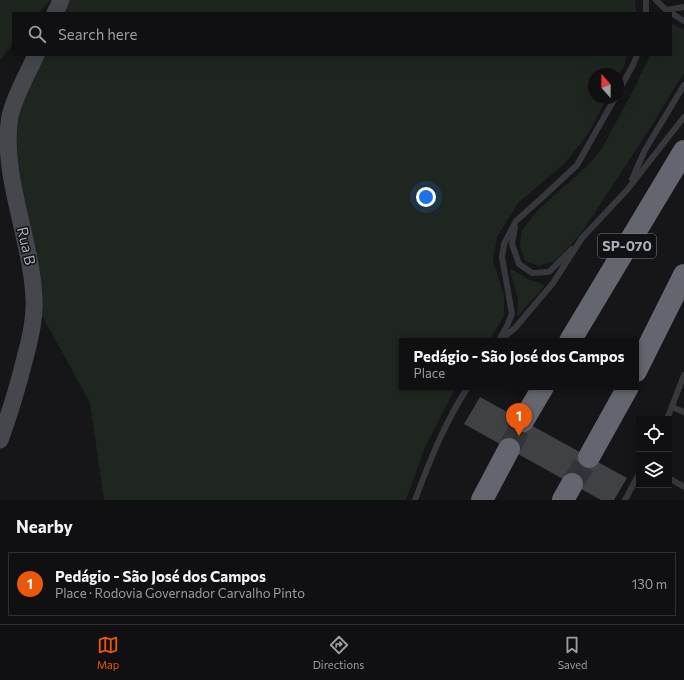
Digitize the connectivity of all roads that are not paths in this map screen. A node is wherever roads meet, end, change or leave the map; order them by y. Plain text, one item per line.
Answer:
1 (61, 0) edge
2 (646, 0) edge
3 (656, 0) edge
4 (684, 8) edge
5 (55, 12) edge
6 (646, 12) edge
7 (669, 12) edge
8 (672, 14) edge
9 (684, 21) edge
10 (36, 56) edge
11 (636, 56) edge
12 (624, 81) edge
13 (684, 85) edge
14 (612, 104) edge
15 (684, 117) edge
16 (684, 151) edge
17 (627, 190) junction
18 (516, 221) junction
19 (582, 238) junction
20 (684, 275) edge
21 (501, 338) edge
22 (503, 338) edge
23 (572, 338) edge
24 (639, 365) edge
25 (684, 375) edge
26 (466, 390) edge
27 (541, 390) edge
28 (626, 390) edge
29 (672, 407) junction
30 (684, 412) edge
31 (668, 416) edge
32 (523, 421) tunnel mouth
33 (0, 440) edge
34 (509, 449) tunnel mouth
35 (589, 457) tunnel mouth
36 (636, 480) edge
37 (672, 480) edge
38 (684, 488) edge
39 (415, 500) edge
40 (482, 500) edge
41 (625, 500) edge

1 - 5 street
2 - 6 lane
3 - 7 lane
4 - 7 lane
8 - 9 lane
10 - 33 street, Rua B
11 - 12 lane
13 - 17 lane
14 - 18 lane
15 - 17 lane
16 - 23 highway, SP-070
17 - 19 lane
18 - 19 lane
18 - 21 lane
19 - 22 lane
20 - 24 highway
25 - 29 lane
26 - 39 lane
27 - 32 highway
28 - 35 highway
29 - 30 lane
29 - 31 lane
34 - 40 highway
36 - 41 lane
37 - 38 lane

